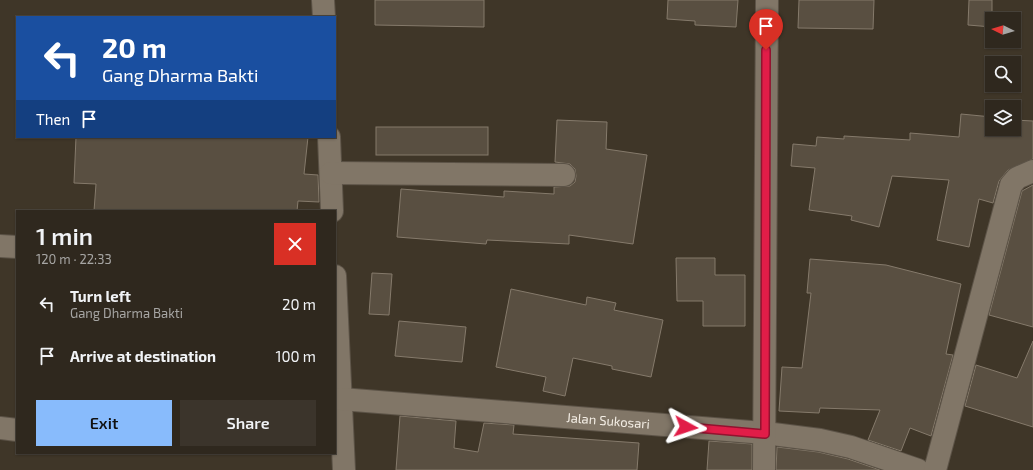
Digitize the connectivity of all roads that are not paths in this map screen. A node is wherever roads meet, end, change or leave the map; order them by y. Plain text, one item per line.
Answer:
1 (323, 0) edge
2 (766, 0) edge
3 (324, 16) edge
4 (329, 138) edge
5 (1033, 171) edge
6 (331, 173) junction
7 (564, 175) dead end
8 (332, 210) edge
9 (0, 246) edge
10 (16, 246) edge
11 (336, 301) edge
12 (340, 399) junction
13 (0, 428) edge
14 (16, 430) edge
15 (765, 434) junction
16 (341, 458) edge
17 (764, 470) edge
18 (918, 470) edge
19 (935, 470) edge

1 - 3 street
2 - 15 street
4 - 6 street
5 - 19 street
6 - 7 street
6 - 8 street
9 - 10 street
11 - 12 street
12 - 15 street, Jalan Sukosari
12 - 16 street
13 - 14 street
15 - 17 street
15 - 18 street, Jalan Sukosari

